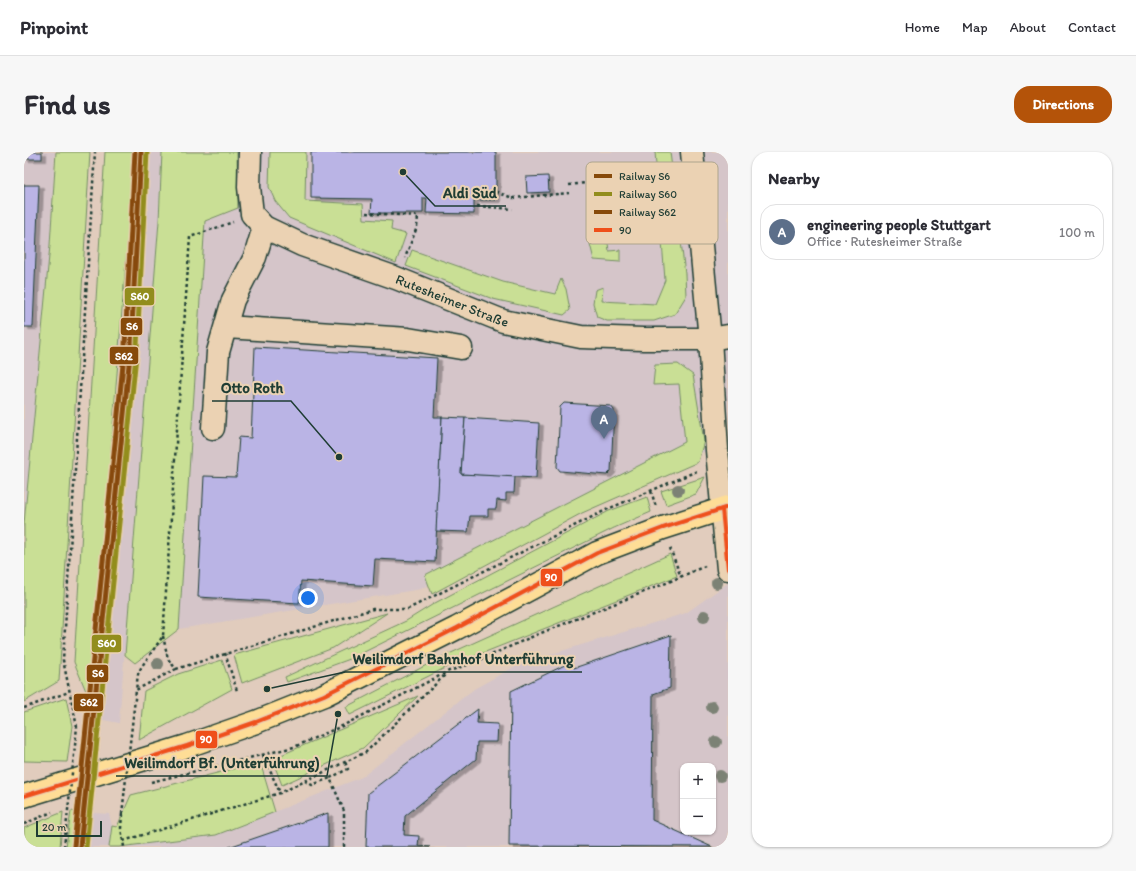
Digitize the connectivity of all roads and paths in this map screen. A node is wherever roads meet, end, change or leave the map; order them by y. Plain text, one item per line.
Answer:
1 (95, 152) edge
2 (250, 152) edge
3 (692, 152) edge
4 (693, 162) edge
5 (586, 183) edge
6 (569, 185) dead end
7 (496, 192) dead end
8 (569, 193) dead end
9 (477, 206) dead end
10 (513, 209) dead end
11 (366, 213) dead end
12 (258, 220) junction
13 (705, 244) edge
14 (396, 278) junction
15 (226, 327) junction
16 (719, 338) edge
17 (461, 348) dead end
18 (213, 428) dead end
19 (718, 462) junction
20 (725, 508) edge
21 (727, 563) edge
22 (163, 636) junction
23 (225, 653) junction
24 (176, 669) junction
25 (449, 672) junction
26 (136, 690) junction
27 (237, 691) dead end
28 (69, 692) junction
29 (24, 708) edge
30 (263, 755) junction
31 (345, 762) junction
32 (330, 778) junction
33 (305, 781) junction
34 (149, 783) dead end
35 (280, 793) junction
36 (24, 796) edge
37 (59, 810) dead end
38 (24, 824) edge
39 (123, 841) junction
40 (64, 847) edge
41 (124, 847) edge
42 (344, 847) edge

1 - 28 path
2 - 12 street
3 - 4 street
5 - 6 path
7 - 8 path
9 - 10 path
11 - 14 path
12 - 14 street, Rutesheimer Straße
12 - 15 street
12 - 22 path
13 - 16 street
14 - 16 street, Rutesheimer Straße
15 - 17 street
15 - 18 street
16 - 19 street
19 - 20 street
19 - 23 path
20 - 21 street
20 - 36 main road
21 - 25 path
22 - 24 path
22 - 26 path
23 - 24 path
23 - 27 path
24 - 26 path
25 - 30 path
25 - 31 path
26 - 39 path, bridge
28 - 29 path
28 - 40 path, bridge
30 - 34 path
30 - 35 path
31 - 32 path
31 - 33 path
32 - 33 path
32 - 42 path
33 - 35 path
35 - 39 path
37 - 38 path
39 - 41 path

